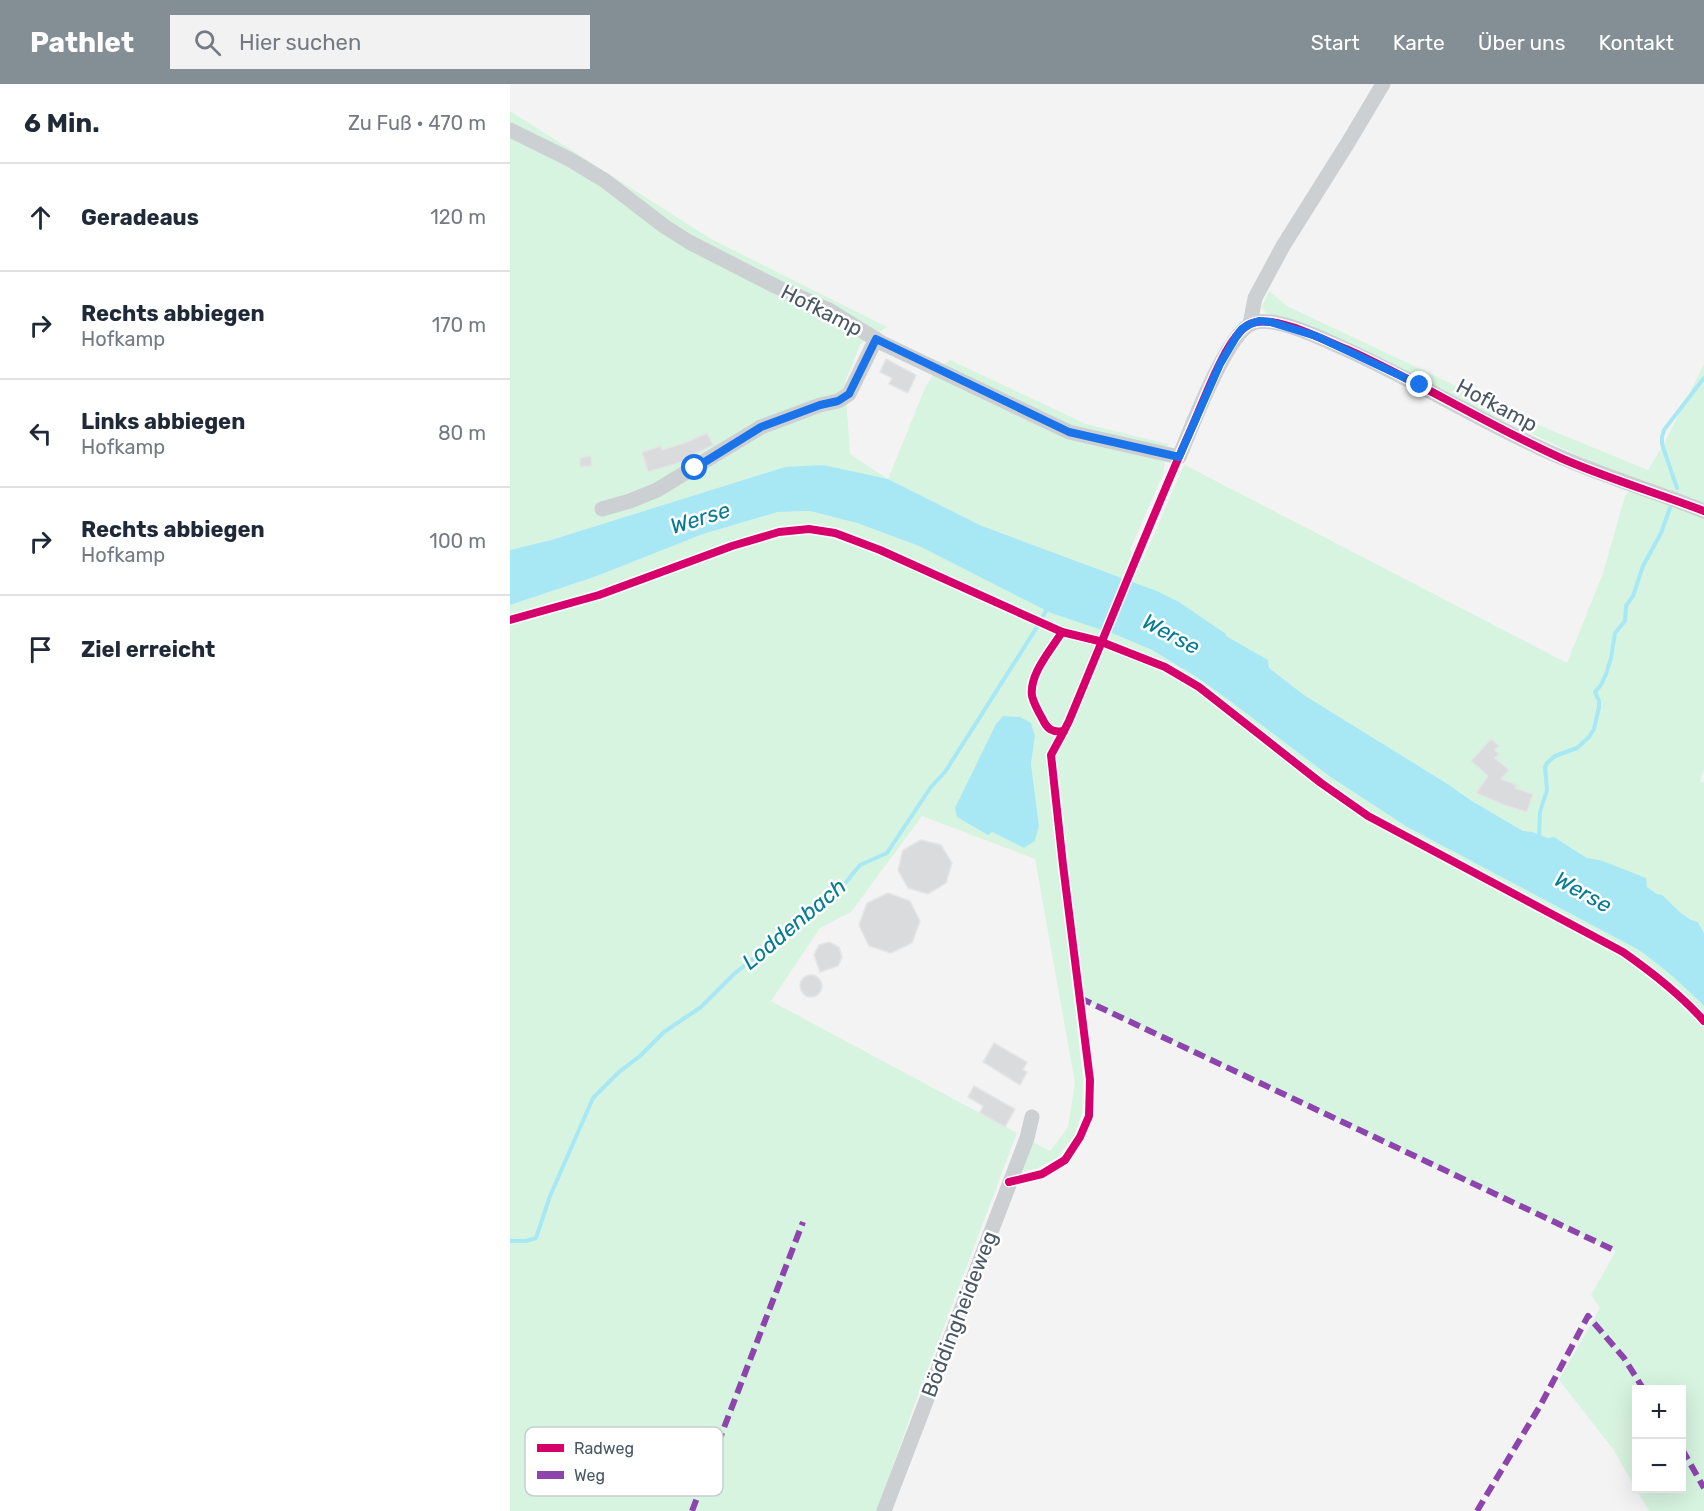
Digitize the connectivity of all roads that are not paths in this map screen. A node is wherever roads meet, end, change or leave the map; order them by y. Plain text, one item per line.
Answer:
1 (1383, 84) edge
2 (510, 130) edge
3 (1250, 324) junction
4 (876, 339) junction
5 (602, 509) dead end
6 (1704, 511) edge
7 (1032, 1118) dead end
8 (884, 1511) edge

1 - 3 street, Hofkamp
2 - 4 street, Hofkamp
3 - 4 street, Hofkamp
3 - 6 street, Hofkamp
4 - 5 street
7 - 8 street, Böddingheideweg

